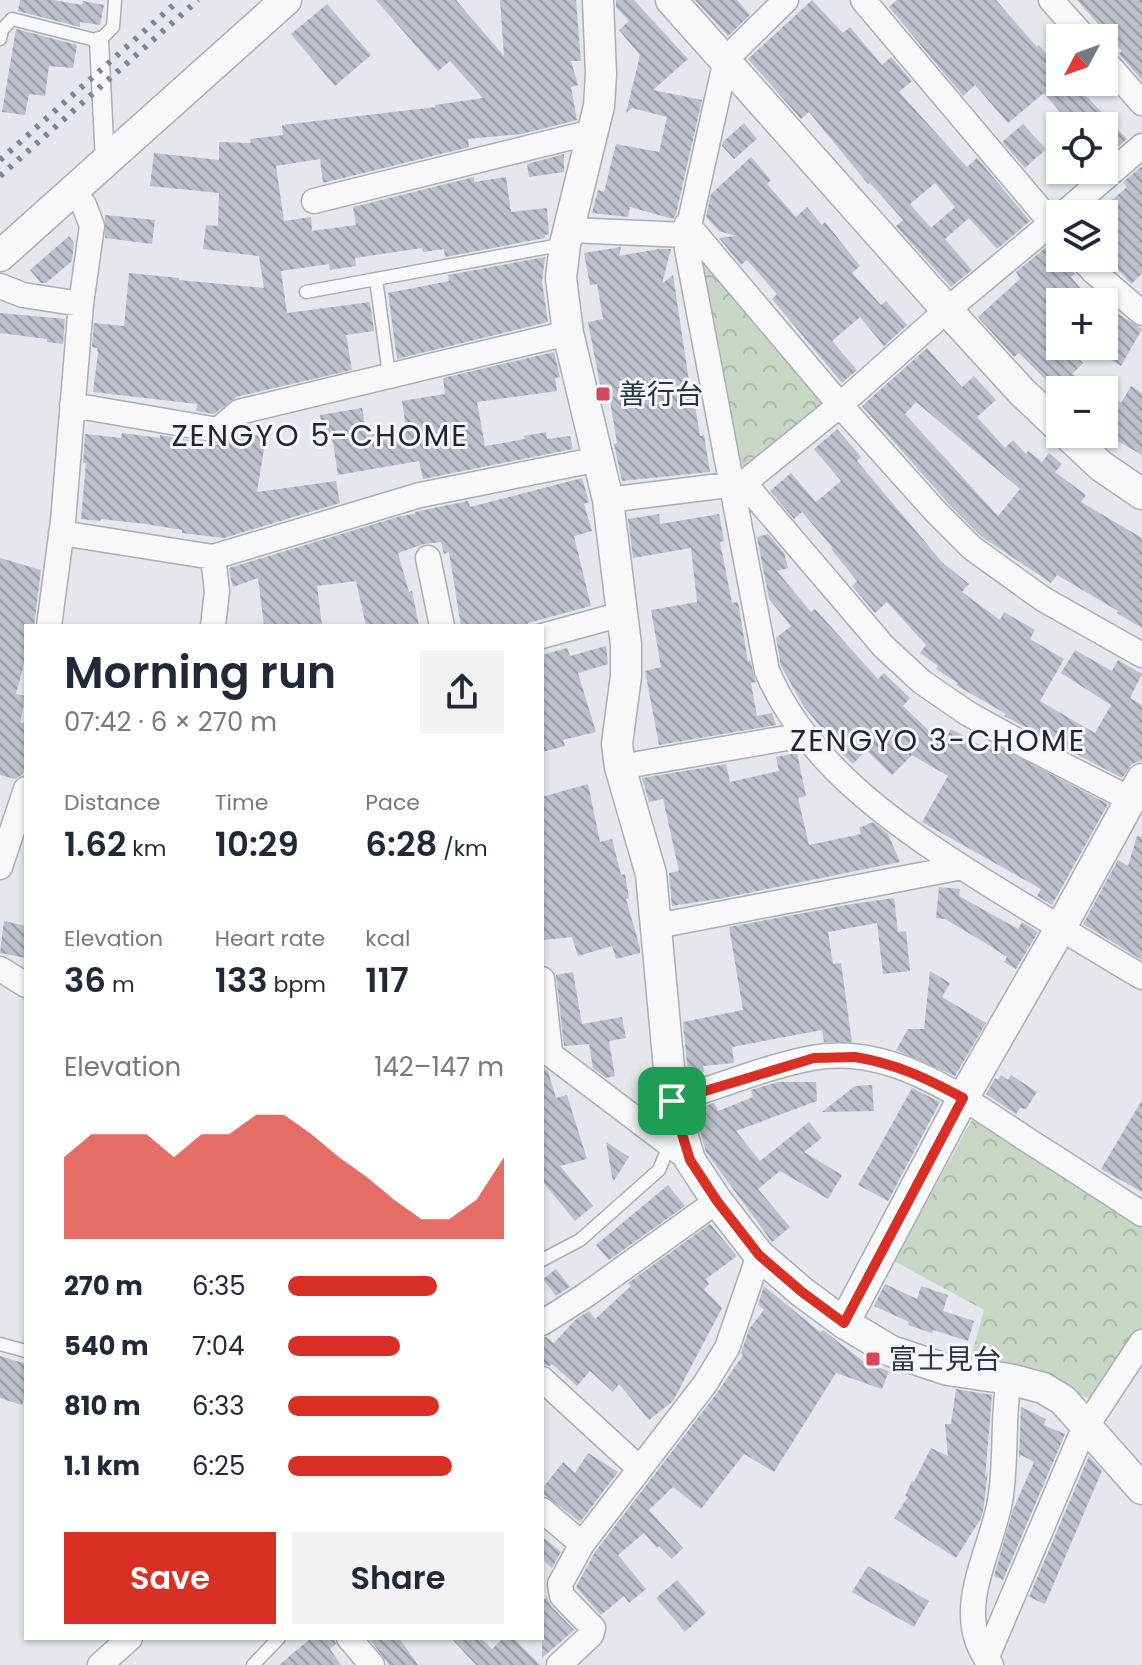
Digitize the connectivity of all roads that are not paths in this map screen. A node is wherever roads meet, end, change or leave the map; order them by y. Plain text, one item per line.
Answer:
1 (115, 0) edge
2 (286, 0) edge
3 (598, 0) edge
4 (671, 0) edge
5 (786, 0) edge
6 (863, 0) edge
7 (1051, 0) edge
8 (1072, 24) edge
9 (0, 39) edge
10 (99, 41) junction
11 (726, 59) junction
12 (1118, 76) edge
13 (1142, 103) edge
14 (592, 132) junction
15 (1142, 146) edge
16 (105, 162) junction
17 (72, 191) junction
18 (1083, 200) edge
19 (314, 201) dead end
20 (1046, 207) edge
21 (687, 230) junction
22 (1046, 232) edge
23 (567, 237) junction
24 (0, 256) edge
25 (1094, 272) edge
26 (376, 279) junction
27 (0, 286) edge
28 (306, 292) dead end
29 (81, 304) junction
30 (947, 310) junction
31 (1142, 313) edge
32 (568, 333) junction
33 (389, 375) junction
34 (72, 405) junction
35 (840, 405) junction
36 (1046, 415) edge
37 (1082, 448) edge
38 (599, 459) junction
39 (738, 484) junction
40 (1142, 494) edge
41 (608, 500) junction
42 (61, 533) junction
43 (213, 557) junction
44 (428, 558) dead end
45 (622, 614) junction
46 (49, 624) edge
47 (213, 624) edge
48 (442, 624) edge
49 (544, 635) edge
50 (1142, 655) edge
51 (804, 735) junction
52 (620, 767) junction
53 (1136, 789) edge
54 (24, 795) edge
55 (0, 867) edge
56 (962, 867) junction
57 (657, 926) junction
58 (1060, 929) junction
59 (0, 969) edge
60 (1142, 977) edge
61 (24, 984) edge
62 (544, 1014) edge
63 (546, 1050) edge
64 (963, 1098) junction
65 (672, 1101) junction
66 (680, 1153) junction
67 (717, 1201) junction
68 (1142, 1214) edge
69 (759, 1255) junction
70 (544, 1259) edge
71 (544, 1322) edge
72 (844, 1323) junction
73 (0, 1344) edge
74 (24, 1350) edge
75 (1139, 1353) edge
76 (1009, 1379) junction
77 (544, 1381) edge
78 (1088, 1425) junction
79 (640, 1469) junction
80 (1142, 1489) edge
81 (544, 1512) edge
82 (582, 1544) junction
83 (128, 1640) edge
84 (277, 1640) edge
85 (351, 1640) edge
86 (989, 1662) edge
87 (100, 1665) edge
88 (253, 1665) edge
89 (372, 1665) edge
90 (559, 1665) edge

1 - 10 lane
2 - 16 street
3 - 14 street
4 - 11 street
5 - 11 street
6 - 20 street
7 - 8 street
9 - 10 lane
10 - 16 street
11 - 21 street
11 - 30 street
12 - 13 street
14 - 19 street
14 - 23 street
15 - 18 street
16 - 17 street
17 - 24 street
17 - 29 street
21 - 23 street
21 - 35 street
21 - 39 street
22 - 30 street
23 - 26 lane
23 - 32 street
25 - 31 street
26 - 28 lane
26 - 33 lane
27 - 29 street
29 - 34 street
30 - 35 street
30 - 36 street
32 - 33 street
32 - 38 street
33 - 34 street
34 - 42 street
35 - 39 street
35 - 50 street
37 - 40 street
38 - 41 street
38 - 43 street
39 - 41 street
39 - 51 street
39 - 53 street
41 - 45 street
42 - 43 street
42 - 46 street
43 - 47 street
44 - 48 street
45 - 49 street
45 - 52 street
51 - 52 street
51 - 56 street
52 - 57 street
53 - 58 street
54 - 55 street
56 - 57 street
56 - 58 street
57 - 65 street
58 - 60 street
58 - 64 street
59 - 61 street
62 - 63 street
63 - 66 street
64 - 65 street
64 - 68 street
64 - 72 street
65 - 66 street
66 - 67 street
66 - 70 lane
67 - 69 street
67 - 71 street
69 - 72 street
69 - 79 street
72 - 76 street
73 - 74 lane
75 - 78 street
76 - 78 street
76 - 86 street
77 - 79 street
78 - 80 street
78 - 86 street
79 - 82 street
81 - 82 street
82 - 90 street
83 - 87 street
84 - 88 lane
85 - 89 street

